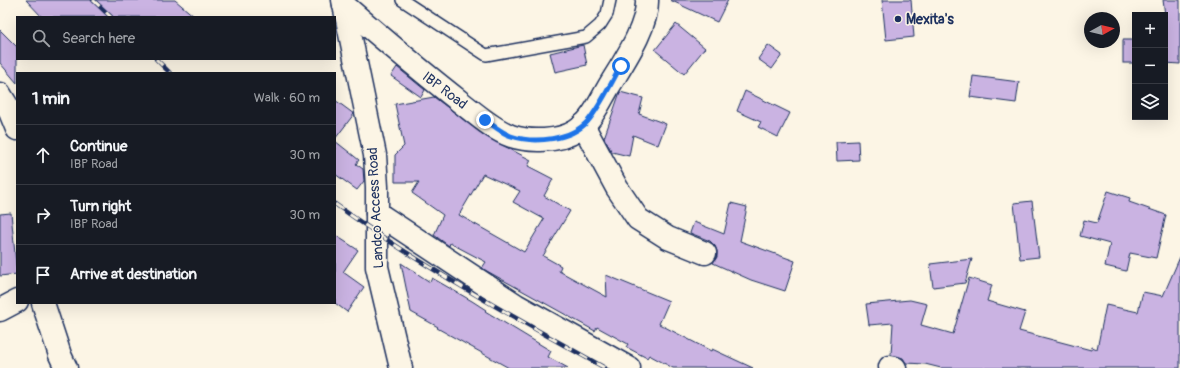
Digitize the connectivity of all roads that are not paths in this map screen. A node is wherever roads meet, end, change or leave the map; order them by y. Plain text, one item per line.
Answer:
1 (402, 0) edge
2 (610, 0) edge
3 (647, 0) edge
4 (344, 2) edge
5 (0, 94) edge
6 (583, 125) junction
7 (16, 127) edge
8 (377, 213) junction
9 (705, 253) dead end
10 (16, 302) edge
11 (43, 304) edge
12 (0, 310) edge
13 (66, 368) edge
14 (401, 368) edge
15 (629, 368) edge

1 - 2 lane
3 - 6 street, IBP Road
4 - 6 street, IBP Road
4 - 8 street, Landco Access Road
5 - 7 street
6 - 9 street
8 - 14 street, Landco Access Road
8 - 15 street
10 - 12 street
11 - 13 street

